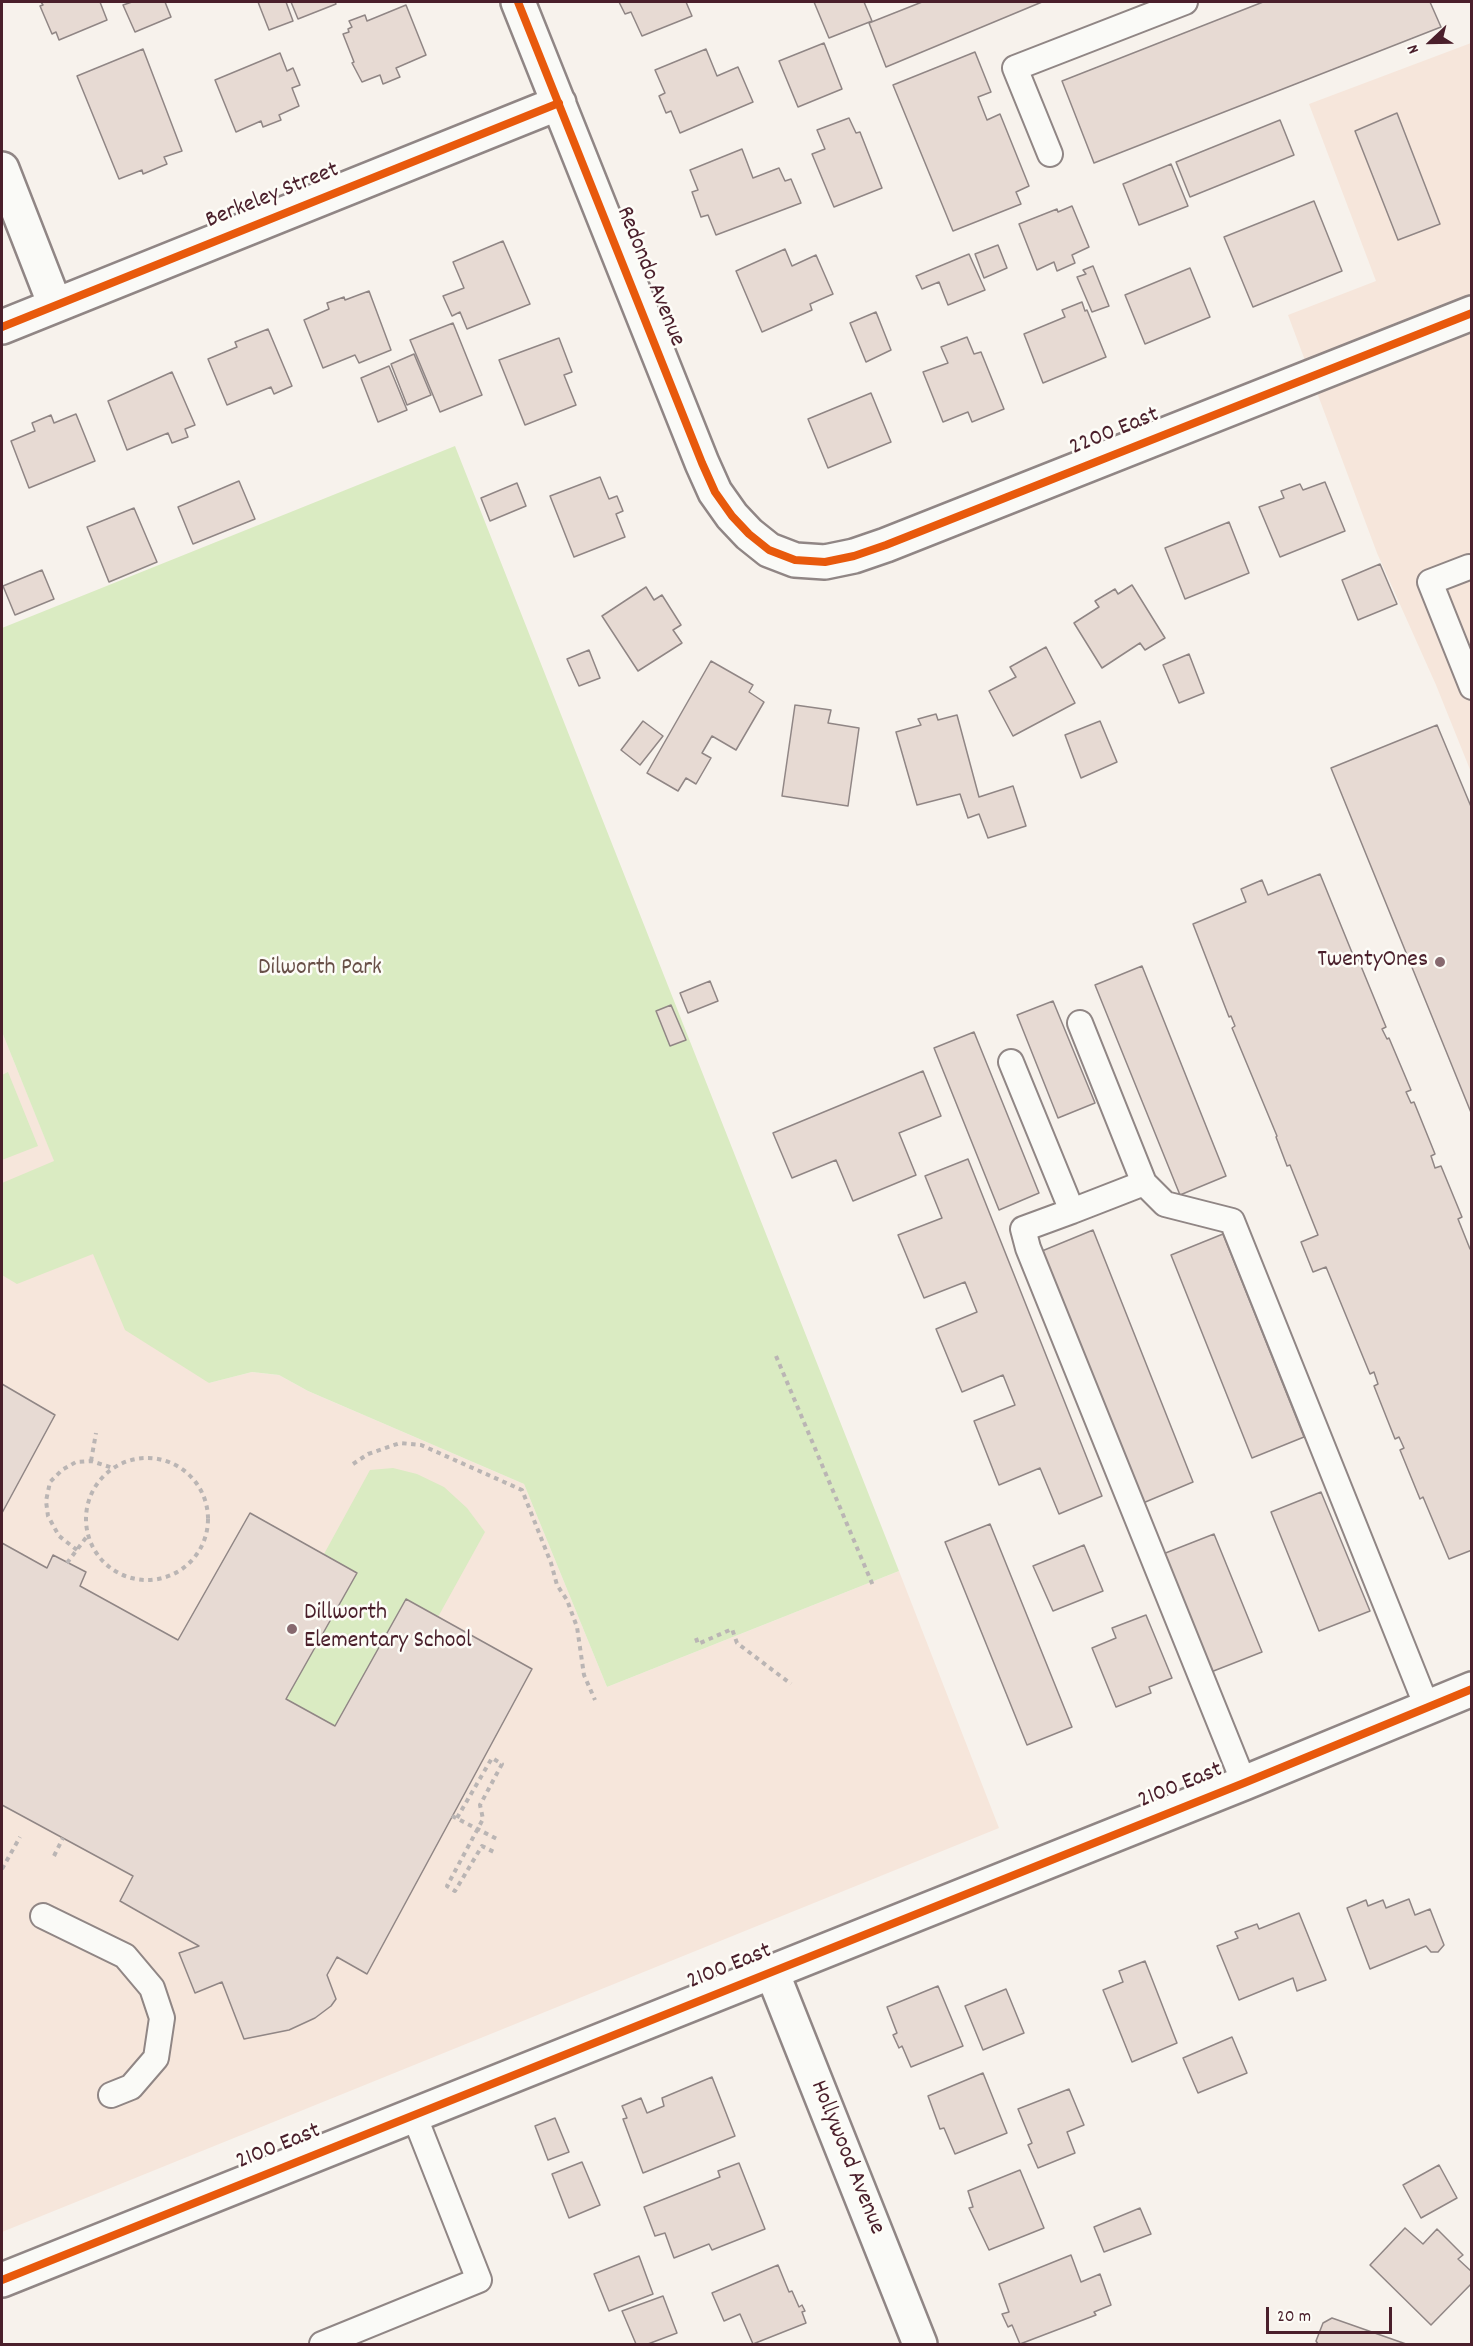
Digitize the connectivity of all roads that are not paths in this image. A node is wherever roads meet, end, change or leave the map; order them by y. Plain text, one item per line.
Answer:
1 (518, 2) edge
2 (1185, 2) edge
3 (559, 103) junction
4 (1050, 154) dead end
5 (2, 169) edge
6 (55, 305) junction
7 (1472, 313) edge
8 (2, 327) edge
9 (769, 550) joint
10 (1471, 568) edge
11 (1472, 687) edge
12 (1080, 1023) dead end
13 (1011, 1062) dead end
14 (1144, 1183) junction
15 (1072, 1211) junction
16 (1472, 1689) edge
17 (1427, 1707) junction
18 (1244, 1783) junction
19 (43, 1916) dead end
20 (772, 1972) junction
21 (111, 2095) dead end
22 (414, 2115) junction
23 (2, 2280) edge
24 (322, 2344) edge
25 (920, 2344) edge

1 - 3 street, Redondo Avenue
2 - 4 lane
3 - 6 street, Berkeley Street
3 - 9 street, Redondo Avenue
5 - 6 street
6 - 8 street, Berkeley Street
7 - 9 street, 2200 East
10 - 11 lane
12 - 14 lane
13 - 15 lane
14 - 15 lane
14 - 17 lane
15 - 18 lane
16 - 17 street, 2100 East
17 - 18 street, 2100 East
18 - 20 street, 2100 East
19 - 21 lane
20 - 22 street, 2100 East
20 - 25 street, Hollywood Avenue
22 - 23 street, 2100 East
22 - 24 lane

